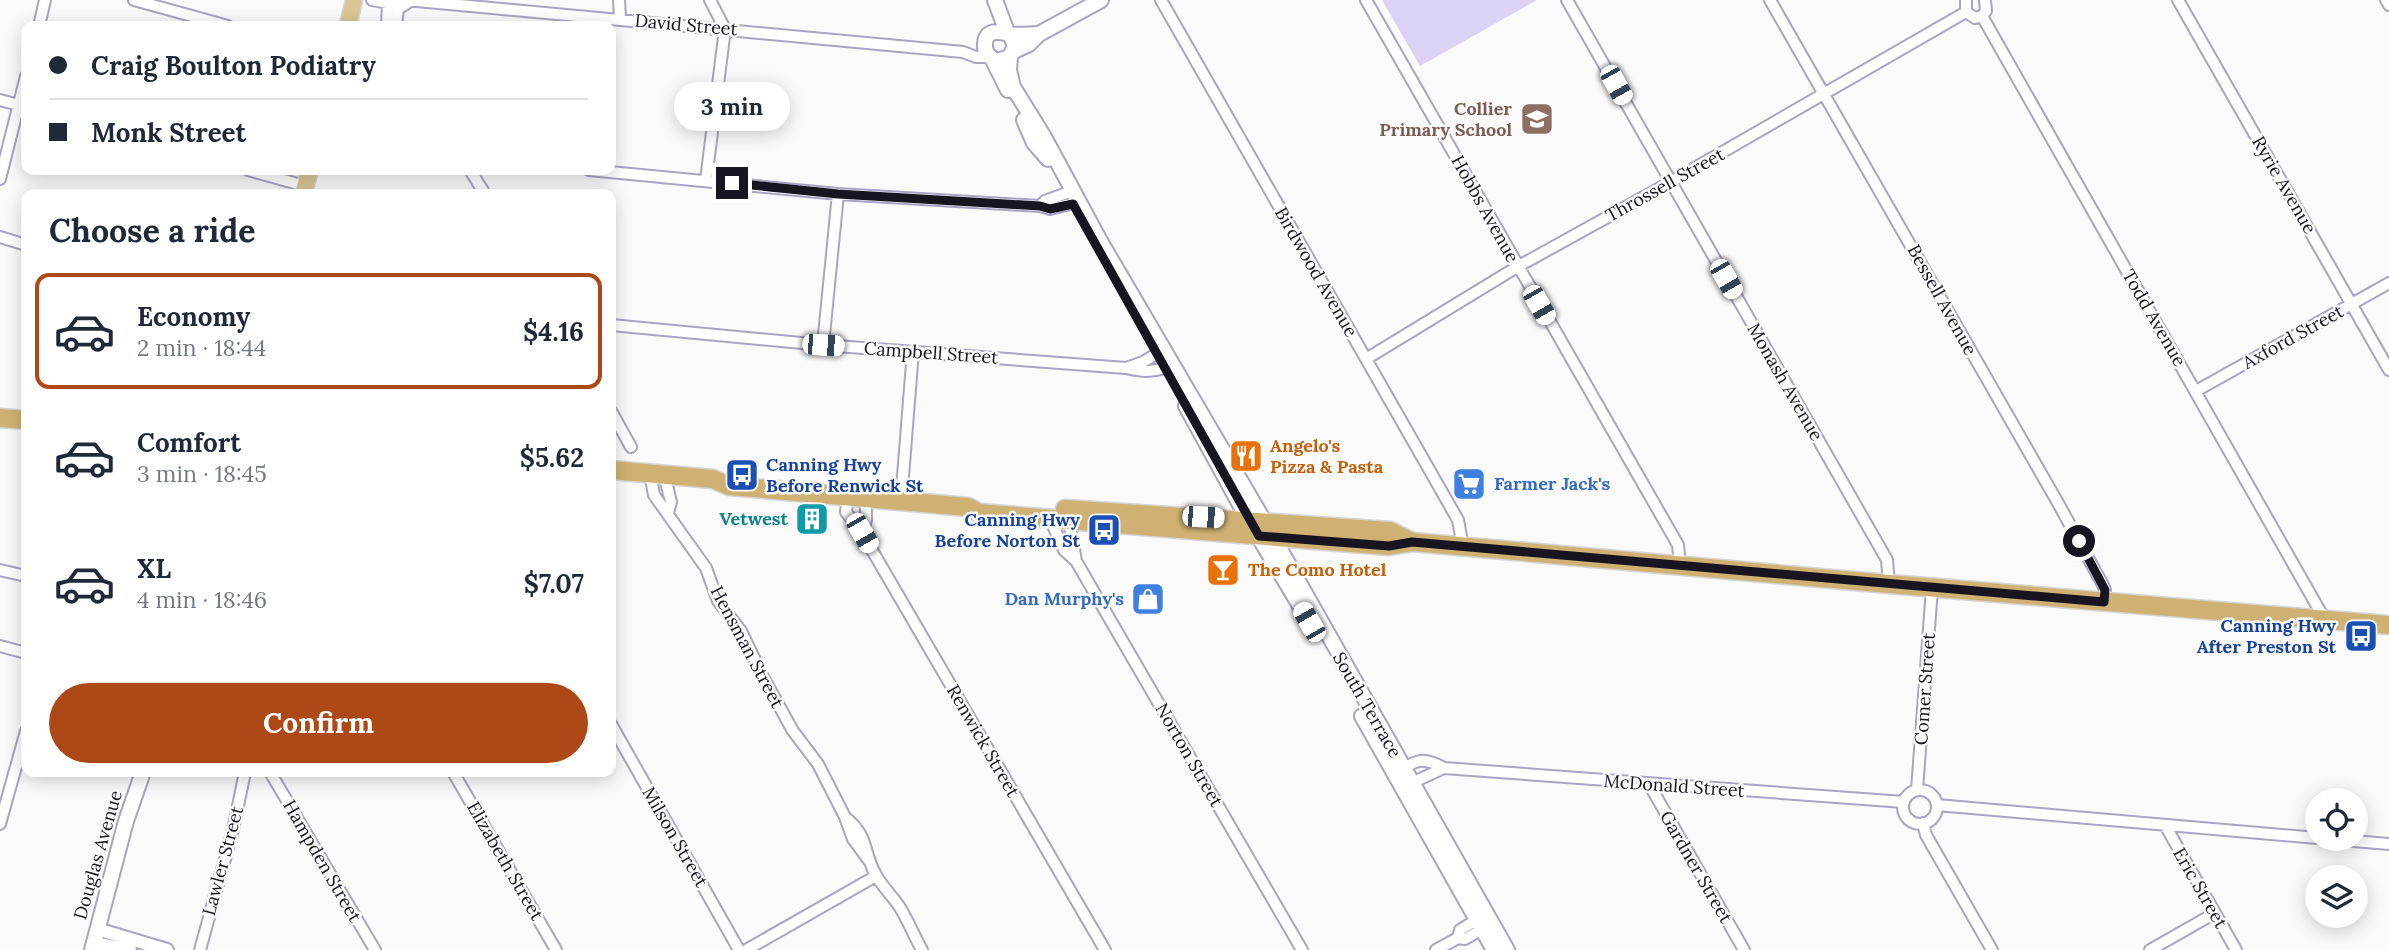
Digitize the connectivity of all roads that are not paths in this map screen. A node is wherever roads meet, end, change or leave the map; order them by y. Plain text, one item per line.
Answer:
1 (46, 0) edge
2 (134, 0) edge
3 (354, 0) edge
4 (372, 0) edge
5 (619, 0) edge
6 (710, 0) edge
7 (988, 0) edge
8 (995, 0) edge
9 (1101, 0) edge
10 (1161, 0) edge
11 (1366, 0) edge
12 (1567, 0) edge
13 (1770, 0) edge
14 (1966, 0) edge
15 (1986, 0) edge
16 (2178, 0) edge
17 (2386, 0) edge
18 (398, 2) edge
19 (2389, 5) edge
20 (1966, 12) junction
21 (1982, 16) junction
22 (620, 18) junction
23 (40, 21) edge
24 (210, 21) edge
25 (349, 21) edge
26 (389, 21) edge
27 (396, 21) edge
28 (725, 29) junction
29 (1008, 33) junction
30 (1039, 34) junction
31 (988, 37) junction
32 (963, 51) junction
33 (1012, 54) junction
34 (991, 58) junction
35 (1825, 94) junction
36 (0, 100) edge
37 (21, 106) edge
38 (21, 109) edge
39 (616, 172) edge
40 (270, 175) edge
41 (0, 179) edge
42 (706, 180) junction
43 (1670, 182) junction
44 (306, 183) edge
45 (838, 194) junction
46 (1072, 197) junction
47 (0, 237) edge
48 (21, 243) edge
49 (1517, 267) junction
50 (2389, 283) edge
51 (2351, 304) junction
52 (616, 325) edge
53 (823, 345) junction
54 (913, 351) junction
55 (1160, 352) junction
56 (1366, 359) junction
57 (1168, 366) junction
58 (1126, 368) junction
59 (2389, 370) edge
60 (2196, 391) junction
61 (0, 418) edge
62 (21, 420) edge
63 (616, 420) edge
64 (0, 429) edge
65 (21, 431) edge
66 (631, 447) dead end
67 (616, 471) edge
68 (658, 479) junction
69 (616, 481) edge
70 (857, 497) junction
71 (901, 501) junction
72 (968, 507) junction
73 (1050, 519) junction
74 (1069, 521) junction
75 (1261, 528) junction
76 (862, 533) junction
77 (1463, 547) junction
78 (1076, 561) junction
79 (1679, 566) junction
80 (0, 570) edge
81 (21, 575) edge
82 (1889, 584) junction
83 (1932, 588) junction
84 (2104, 602) junction
85 (2325, 620) junction
86 (2389, 625) edge
87 (0, 646) edge
88 (21, 652) edge
89 (616, 733) edge
90 (21, 749) edge
91 (1444, 768) junction
92 (1399, 771) junction
93 (144, 777) edge
94 (244, 777) edge
95 (273, 777) edge
96 (456, 777) edge
97 (1649, 784) junction
98 (1407, 785) junction
99 (1917, 790) junction
100 (1904, 802) junction
101 (1937, 805) junction
102 (0, 824) edge
103 (1923, 824) junction
104 (2165, 825) junction
105 (2305, 837) edge
106 (2368, 842) edge
107 (2389, 844) edge
108 (876, 876) junction
109 (2215, 913) junction
110 (1484, 922) junction
111 (98, 942) edge
112 (130, 950) edge
113 (167, 950) edge
114 (200, 950) edge
115 (375, 950) edge
116 (556, 950) edge
117 (739, 950) edge
118 (746, 950) edge
119 (922, 950) edge
120 (1105, 950) edge
121 (1302, 950) edge
122 (1436, 950) edge
123 (1494, 950) edge
124 (1507, 950) edge
125 (1744, 950) edge
126 (1992, 950) edge
127 (2150, 950) edge
128 (2236, 950) edge

1 - 23 street
2 - 24 street
3 - 25 main road
4 - 18 street, David Street
5 - 22 street
6 - 28 street
7 - 31 main road
8 - 29 main road
9 - 30 main road
10 - 56 street, Birdwood Avenue
11 - 49 street, Hobbs Avenue
12 - 43 street, Monash Avenue
13 - 35 street, Bessell Avenue
14 - 20 street
15 - 21 street
16 - 51 street, Ryrie Avenue
17 - 19 street
18 - 22 street, David Street
18 - 26 street
18 - 27 street
20 - 21 street
20 - 35 street, Throssell Street
21 - 60 street, Todd Avenue
22 - 28 street, David Street
28 - 32 street, David Street
28 - 42 street
29 - 30 main road
29 - 31 main road
29 - 33 main road
30 - 33 main road
31 - 32 street, David Street
31 - 34 main road
32 - 34 street, David Street
33 - 34 main road
33 - 46 main road, South Terrace
34 - 46 main road, South Terrace
35 - 43 street, Throssell Street
35 - 84 street, Bessell Avenue
36 - 37 street
38 - 41 street
39 - 42 street
40 - 44 street
42 - 45 street
43 - 49 street, Throssell Street
43 - 82 street, Monash Avenue
45 - 46 street
45 - 53 street
46 - 55 main road, South Terrace
47 - 48 street
49 - 56 street, Throssell Street
49 - 79 street, Hobbs Avenue
50 - 51 street, Axford Street
51 - 59 street, Ryrie Avenue
51 - 60 street, Axford Street
52 - 53 street, Campbell Street
53 - 54 street, Campbell Street
54 - 58 street, Campbell Street
54 - 71 street
55 - 57 main road, South Terrace
55 - 58 street, Campbell Street
56 - 77 street, Birdwood Avenue
57 - 58 street, Campbell Street
57 - 75 main road, South Terrace
60 - 85 street, Todd Avenue
61 - 62 highway
63 - 66 street
64 - 65 highway
67 - 68 highway
68 - 69 highway
68 - 70 highway
68 - 108 street, Hensman Street
70 - 71 highway
70 - 76 street
70 - 76 street, Renwick Street
71 - 72 highway
72 - 73 highway
72 - 75 highway
73 - 74 highway
73 - 78 street, Norton Street
74 - 75 highway
74 - 78 street, Norton Street
75 - 77 highway
75 - 92 main road, South Terrace
76 - 120 street, Renwick Street
77 - 79 highway
78 - 121 street, Norton Street
79 - 82 highway
80 - 81 street
82 - 83 highway
83 - 84 highway
83 - 99 street, Comer Street
84 - 85 highway
85 - 86 highway
87 - 88 street
89 - 117 street, Milson Street
90 - 102 street
91 - 92 street, McDonald Street
91 - 97 street, McDonald Street
91 - 98 street, McDonald Street
92 - 98 main road, South Terrace
93 - 111 main road, Douglas Avenue
94 - 114 street, Lawler Street
95 - 115 street, Hampden Street
96 - 116 street, Elizabeth Street
97 - 100 street, McDonald Street
97 - 125 street, Gardner Street
98 - 110 main road, South Terrace
99 - 100 street
99 - 101 street
100 - 103 street
101 - 103 street
101 - 104 street
103 - 126 street
104 - 105 street
104 - 109 street, Eric Street
106 - 107 street
108 - 118 street
108 - 119 street, Hensman Street
109 - 127 street
109 - 128 street, Eric Street
110 - 122 street
110 - 123 main road, South Terrace
110 - 124 main road, South Terrace
111 - 112 street
111 - 113 street

